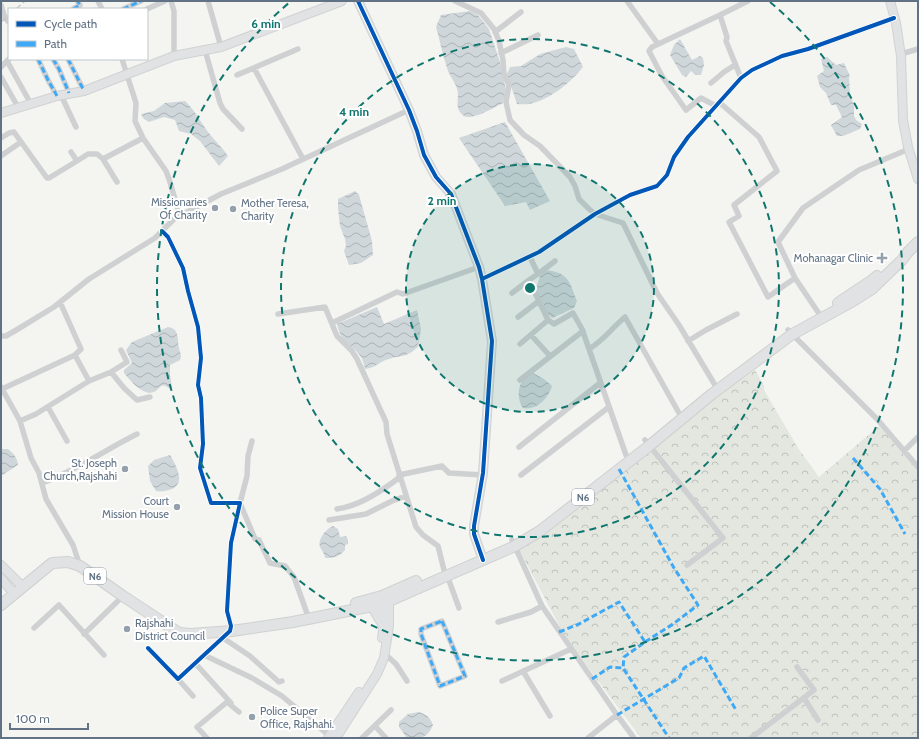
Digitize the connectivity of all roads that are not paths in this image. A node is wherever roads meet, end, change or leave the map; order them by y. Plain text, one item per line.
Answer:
1 (79, 1) edge
2 (141, 1) edge
3 (165, 1) edge
4 (171, 1) edge
5 (208, 1) edge
6 (342, 1) edge
7 (358, 1) edge
8 (454, 1) edge
9 (627, 1) edge
10 (748, 1) edge
11 (890, 1) edge
12 (1, 5) edge
13 (75, 8) edge
14 (125, 8) edge
15 (148, 9) edge
16 (521, 12) dead end
17 (720, 15) junction
18 (894, 18) junction
19 (8, 21) edge
20 (495, 32) junction
21 (538, 35) dead end
22 (658, 44) junction
23 (220, 47) junction
24 (298, 49) dead end
25 (918, 49) edge
26 (205, 50) junction
27 (501, 53) junction
28 (901, 54) junction
29 (174, 56) junction
30 (8, 60) edge
31 (38, 60) edge
32 (54, 60) edge
33 (68, 60) edge
34 (122, 60) edge
35 (736, 65) junction
36 (1, 67) edge
37 (254, 68) junction
38 (127, 74) junction
39 (237, 74) dead end
40 (1, 77) edge
41 (741, 78) junction
42 (711, 83) dead end
43 (84, 91) junction
44 (69, 93) junction
45 (59, 96) junction
46 (31, 104) junction
47 (717, 104) junction
48 (18, 107) junction
49 (409, 110) junction
50 (1, 114) edge
51 (76, 127) dead end
52 (242, 129) dead end
53 (1, 138) edge
54 (143, 138) junction
55 (21, 142) junction
56 (909, 148) junction
57 (70, 152) dead end
58 (1, 156) edge
59 (103, 159) junction
60 (303, 159) junction
61 (77, 161) junction
62 (918, 179) edge
63 (116, 182) dead end
64 (595, 214) junction
65 (180, 216) junction
66 (162, 231) junction
67 (918, 235) edge
68 (918, 242) edge
69 (530, 256) junction
70 (555, 261) dead end
71 (479, 267) junction
72 (538, 274) junction
73 (795, 278) junction
74 (482, 279) junction
75 (530, 280) junction
76 (512, 293) dead end
77 (539, 301) junction
78 (60, 302) junction
79 (278, 314) dead end
80 (737, 314) dead end
81 (820, 315) junction
82 (518, 317) dead end
83 (548, 320) junction
84 (332, 323) junction
85 (583, 331) junction
86 (790, 333) junction
87 (531, 335) junction
88 (1, 336) edge
89 (688, 341) junction
90 (520, 344) dead end
91 (589, 349) junction
92 (121, 350) dead end
93 (75, 355) junction
94 (550, 356) junction
95 (111, 372) junction
96 (520, 380) dead end
97 (90, 381) junction
98 (600, 383) junction
99 (2, 388) edge
100 (716, 388) junction
101 (150, 397) dead end
102 (48, 407) junction
103 (609, 407) junction
104 (679, 413) junction
105 (20, 421) junction
106 (137, 434) dead end
107 (918, 437) edge
108 (67, 441) dead end
109 (252, 441) dead end
110 (647, 443) junction
111 (519, 447) dead end
112 (905, 450) junction
113 (626, 455) junction
114 (918, 466) edge
115 (483, 475) junction
116 (521, 475) dead end
117 (400, 476) junction
118 (42, 483) junction
119 (406, 496) junction
120 (240, 503) junction
121 (337, 509) dead end
122 (329, 520) dead end
123 (514, 543) junction
124 (482, 557) junction
125 (1, 565) edge
126 (687, 565) dead end
127 (80, 566) junction
128 (446, 573) junction
129 (1, 578) edge
130 (22, 586) junction
131 (14, 594) junction
132 (123, 596) junction
133 (388, 598) junction
134 (1, 605) edge
135 (371, 606) junction
136 (542, 606) junction
137 (459, 608) dead end
138 (308, 616) junction
139 (498, 622) dead end
140 (386, 625) junction
141 (34, 628) dead end
142 (421, 629) joint
143 (228, 632) junction
144 (84, 634) junction
145 (148, 648) dead end
146 (571, 649) junction
147 (385, 654) junction
148 (104, 655) dead end
149 (204, 655) junction
150 (195, 663) junction
151 (797, 666) dead end
152 (523, 671) junction
153 (178, 678) junction
154 (282, 681) dead end
155 (406, 681) dead end
156 (502, 681) dead end
157 (193, 696) dead end
158 (804, 698) junction
159 (391, 710) dead end
160 (617, 715) junction
161 (550, 716) dead end
162 (818, 720) dead end
163 (374, 726) junction
164 (334, 736) edge
165 (759, 736) edge
166 (207, 738) edge
167 (362, 738) edge
168 (386, 738) edge
169 (588, 738) edge
170 (634, 738) edge
171 (751, 738) edge

1 - 13 street
2 - 14 street
3 - 15 street
4 - 29 street
5 - 23 street
6 - 23 street
7 - 49 street
8 - 20 street
9 - 22 street
10 - 17 street
11 - 18 street
12 - 19 street
16 - 20 street
17 - 22 street
17 - 35 street
18 - 28 street
18 - 41 street
20 - 27 street
21 - 27 street
22 - 47 street
23 - 26 street
24 - 37 street
25 - 28 street
26 - 29 street
26 - 52 street
27 - 64 street
28 - 56 street
29 - 38 street
30 - 36 street
30 - 46 street
31 - 45 street
32 - 44 street
33 - 43 street
34 - 38 street
35 - 41 street
35 - 42 street
37 - 39 street
37 - 60 street
38 - 43 street
38 - 54 street
40 - 48 street
41 - 47 street
43 - 44 street
44 - 45 street
45 - 46 street
45 - 51 street
46 - 48 street
47 - 64 street
47 - 73 street
48 - 50 street
49 - 60 street
49 - 71 street
53 - 55 street
54 - 59 street
54 - 65 street
55 - 58 street
55 - 61 street
56 - 62 street
56 - 73 street
57 - 61 street
59 - 61 street
59 - 63 street
60 - 65 street
64 - 69 street
64 - 89 street
65 - 66 street
66 - 78 street
66 - 120 street
67 - 81 highway, N6
68 - 81 highway, N6
69 - 72 street
69 - 74 street
70 - 72 street
71 - 74 street
71 - 84 street
72 - 75 street
73 - 81 street
74 - 115 street
75 - 76 street
75 - 77 street
77 - 82 street
77 - 83 street
78 - 88 street
78 - 93 street
79 - 84 street
80 - 89 street
81 - 86 highway, N6
83 - 85 street
83 - 87 street
84 - 117 street
85 - 91 street
85 - 94 street
86 - 100 highway, N6
86 - 112 street
87 - 90 street
87 - 94 street
89 - 100 street
91 - 98 street
91 - 104 street
92 - 95 street
93 - 97 street
93 - 99 street
94 - 96 street
95 - 97 street
95 - 101 street
97 - 102 street
98 - 103 street
98 - 111 street
99 - 105 street
100 - 104 highway, N6
100 - 110 highway, N6
102 - 105 street
102 - 108 street
103 - 113 street
103 - 116 street
104 - 110 highway, N6
105 - 118 street
106 - 118 street
107 - 112 street
109 - 120 street
110 - 113 highway, N6
110 - 123 highway, N6
110 - 126 street
112 - 114 street
113 - 123 highway, N6
115 - 117 street
115 - 124 street
117 - 119 street
117 - 121 street
118 - 127 street
119 - 122 street
119 - 128 street
120 - 138 street
120 - 143 street
123 - 124 highway, N6
123 - 136 street
124 - 128 highway, N6
125 - 130 street
127 - 130 highway, N6
127 - 132 highway, N6
128 - 133 highway, N6
128 - 137 street
129 - 131 street
130 - 131 highway, N6
131 - 134 highway, N6
132 - 143 highway, N6
132 - 144 street
133 - 135 highway, N6
133 - 138 highway, N6
133 - 140 street
133 - 140 street
135 - 138 highway, N6
135 - 140 street
136 - 139 street
136 - 146 street
138 - 143 highway, N6
140 - 147 street
140 - 164 street
141 - 144 street
142 - 142 street
143 - 149 street
143 - 154 street
144 - 148 street
145 - 153 street
146 - 152 street
146 - 160 street
147 - 155 street
147 - 164 street
149 - 150 street
149 - 164 street
150 - 153 street
150 - 166 street
151 - 158 street
152 - 156 street
152 - 161 street
153 - 157 street
158 - 162 street
158 - 165 street
159 - 163 street
160 - 169 street
160 - 170 street
163 - 167 street
163 - 168 street
165 - 171 street

